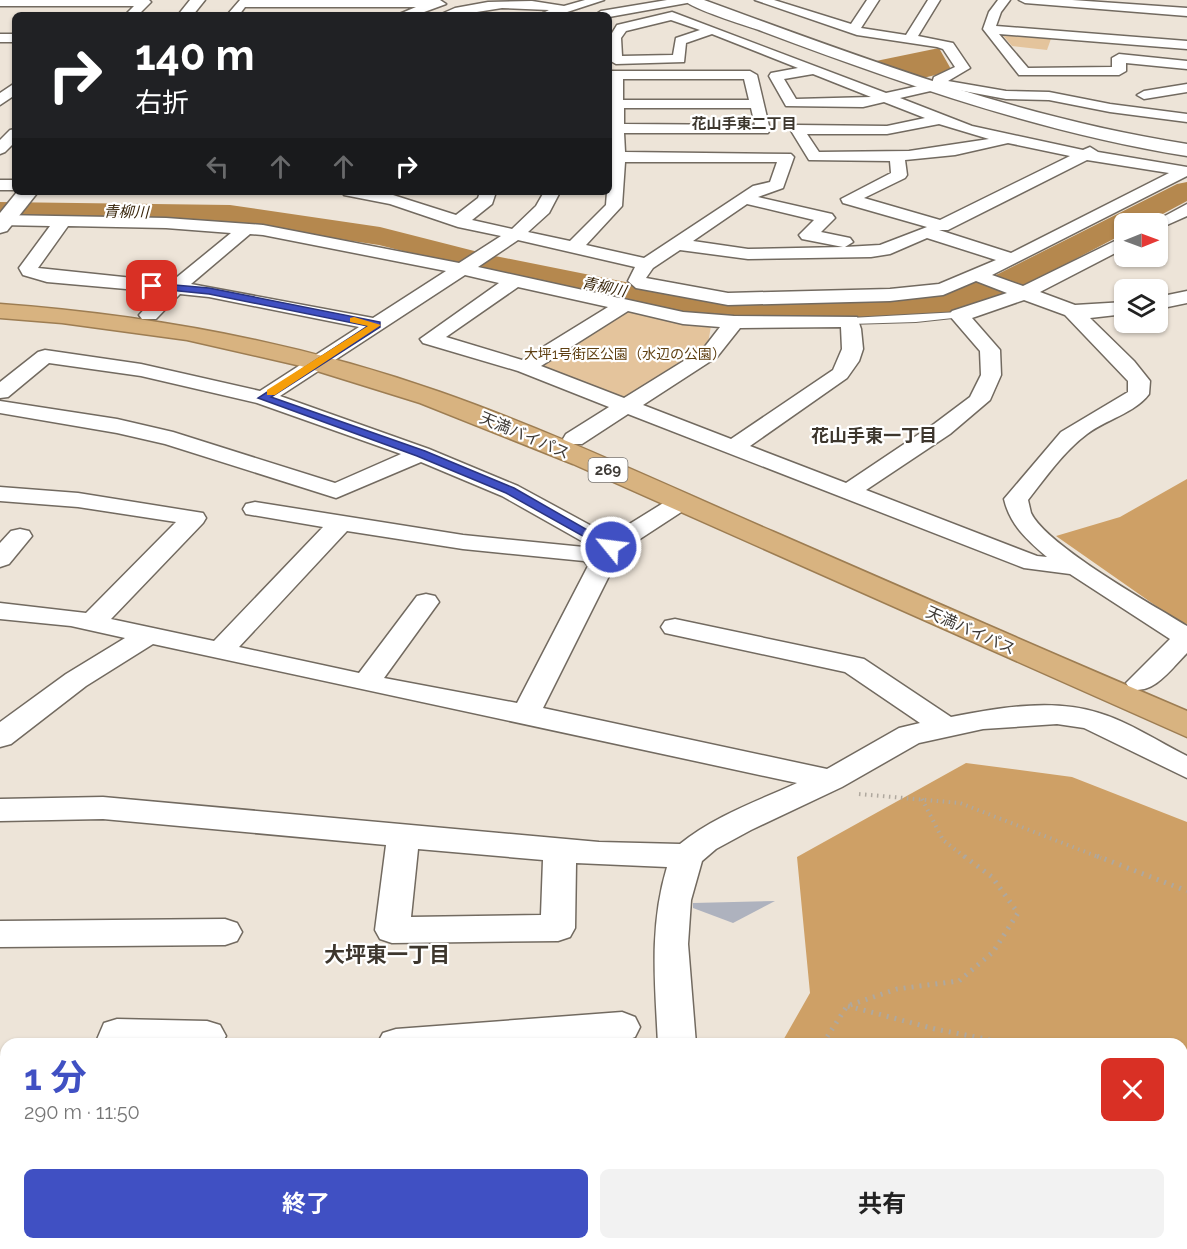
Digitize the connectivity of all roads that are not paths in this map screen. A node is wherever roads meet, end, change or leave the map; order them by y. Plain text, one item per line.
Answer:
1 (198, 0) edge
2 (598, 0) edge
3 (630, 0) edge
4 (689, 0) edge
5 (761, 0) edge
6 (796, 0) edge
7 (873, 0) edge
8 (934, 0) edge
9 (1004, 0) edge
10 (1025, 0) edge
11 (0, 2) edge
12 (774, 3) junction
13 (1122, 4) edge
14 (646, 6) junction
15 (561, 9) junction
16 (134, 12) edge
17 (188, 12) edge
18 (235, 12) edge
19 (413, 12) edge
20 (455, 12) edge
21 (553, 12) edge
22 (1187, 12) edge
23 (612, 13) edge
24 (753, 23) junction
25 (989, 29) junction
26 (712, 30) junction
27 (854, 30) junction
28 (911, 38) junction
29 (1113, 40) junction
30 (1187, 45) edge
31 (1004, 49) junction
32 (1027, 51) dead end
33 (1119, 58) junction
34 (1187, 65) edge
35 (815, 69) junction
36 (612, 75) edge
37 (930, 87) junction
38 (1187, 88) edge
39 (1144, 95) dead end
40 (886, 97) junction
41 (616, 104) junction
42 (758, 104) junction
43 (1187, 118) edge
44 (937, 120) junction
45 (613, 128) edge
46 (12, 136) edge
47 (1111, 138) junction
48 (1003, 140) junction
49 (0, 149) edge
50 (1187, 150) edge
51 (1086, 155) junction
52 (617, 157) junction
53 (897, 158) junction
54 (0, 185) edge
55 (366, 195) edge
56 (487, 195) edge
57 (550, 195) edge
58 (745, 199) junction
59 (1187, 209) edge
60 (11, 210) edge
61 (1168, 219) edge
62 (63, 221) junction
63 (459, 221) junction
64 (246, 229) junction
65 (515, 235) junction
66 (680, 244) junction
67 (1114, 247) edge
68 (573, 248) junction
69 (884, 250) junction
70 (1013, 259) junction
71 (647, 264) junction
72 (462, 269) junction
73 (979, 276) junction
74 (514, 281) junction
75 (175, 288) junction
76 (1027, 291) junction
77 (1187, 297) edge
78 (0, 301) edge
79 (1168, 301) edge
80 (623, 306) junction
81 (1114, 309) edge
82 (0, 310) edge
83 (1072, 311) junction
84 (149, 315) junction
85 (959, 315) junction
86 (850, 321) junction
87 (734, 322) junction
88 (376, 325) junction
89 (325, 358) junction
90 (525, 367) junction
91 (0, 392) edge
92 (263, 398) junction
93 (0, 406) edge
94 (624, 406) junction
95 (574, 439) junction
96 (732, 448) junction
97 (421, 454) junction
98 (846, 493) junction
99 (0, 494) edge
100 (681, 502) junction
101 (255, 509) dead end
102 (340, 524) junction
103 (20, 536) dead end
104 (0, 560) edge
105 (1073, 567) junction
106 (426, 602) dead end
107 (0, 611) edge
108 (92, 623) junction
109 (675, 627) dead end
110 (148, 636) junction
111 (1187, 638) edge
112 (219, 652) junction
113 (366, 683) junction
114 (1140, 683) junction
115 (1187, 702) edge
116 (526, 714) junction
117 (1187, 725) edge
118 (946, 727) junction
119 (0, 737) edge
120 (1187, 768) edge
121 (831, 780) junction
122 (0, 810) edge
123 (403, 837) junction
124 (560, 851) junction
125 (687, 856) junction
126 (225, 932) dead end
127 (0, 934) edge
128 (622, 1027) dead end
129 (207, 1036) dead end
130 (116, 1038) edge
131 (476, 1038) edge
132 (677, 1038) edge

1 - 17 street
2 - 15 street
3 - 14 street
4 - 14 street
4 - 24 street
5 - 12 street
6 - 12 street
7 - 27 street
8 - 28 street
9 - 25 street
10 - 13 street
11 - 16 street
12 - 27 street
13 - 22 street
13 - 29 street
14 - 23 street
15 - 20 street
15 - 21 street
18 - 19 street
24 - 26 street
24 - 37 street
25 - 29 street
25 - 31 street
26 - 26 street
26 - 35 street
27 - 28 street
28 - 43 street
29 - 30 street
29 - 33 street
31 - 32 street
31 - 33 street
33 - 34 street
35 - 40 street
35 - 40 street
36 - 41 street
36 - 42 street
37 - 40 street
37 - 47 street
38 - 39 street
40 - 44 street
41 - 42 street
41 - 45 street
42 - 45 street
44 - 48 street
44 - 53 street
45 - 52 street
46 - 49 street
47 - 50 street
47 - 51 street
48 - 51 street
48 - 53 street
51 - 53 street
51 - 70 street
52 - 58 street
52 - 68 street
54 - 60 street
55 - 63 street
56 - 63 street
57 - 65 street
58 - 66 street
58 - 69 street
59 - 61 street
60 - 62 street
62 - 64 street
62 - 75 street
63 - 65 street
64 - 72 street
64 - 75 street
65 - 68 street
65 - 72 street
66 - 69 street
66 - 71 street
67 - 76 street
68 - 71 street
69 - 70 street
70 - 73 street
71 - 73 street
72 - 74 street
72 - 88 street
73 - 76 street
74 - 80 street
74 - 90 street
75 - 84 street
75 - 88 street
76 - 83 street
76 - 85 street
77 - 79 street
78 - 84 highway, 天満バイパス / 269
80 - 87 street
80 - 90 street
81 - 83 street
82 - 89 highway, 天満バイパス / 269
83 - 105 street
84 - 89 highway, 天満バイパス / 269
85 - 86 lane
85 - 98 street
86 - 87 street
86 - 96 street
87 - 94 street
88 - 89 street
89 - 92 street
89 - 95 highway, 天満バイパス / 269
89 - 100 highway, 天満バイパス / 269
90 - 94 street
91 - 92 street
92 - 97 street
93 - 97 street
94 - 95 street
94 - 96 street
95 - 114 highway, 天満バイパス / 269
96 - 98 street
97 - 100 street
98 - 105 street
99 - 108 street
100 - 117 highway, 天満バイパス / 269
101 - 102 street
102 - 112 street
102 - 116 street
103 - 104 street
105 - 111 street
106 - 113 street
107 - 108 street
108 - 110 street
109 - 118 street
110 - 112 street
110 - 119 street
111 - 114 street
112 - 113 street
113 - 116 street
114 - 115 highway, 天満バイパス / 269
116 - 121 street
118 - 120 street
118 - 121 street
121 - 125 street
122 - 123 street
123 - 124 street
123 - 124 street
124 - 125 street
125 - 132 street
126 - 127 street
128 - 131 street
129 - 130 street

